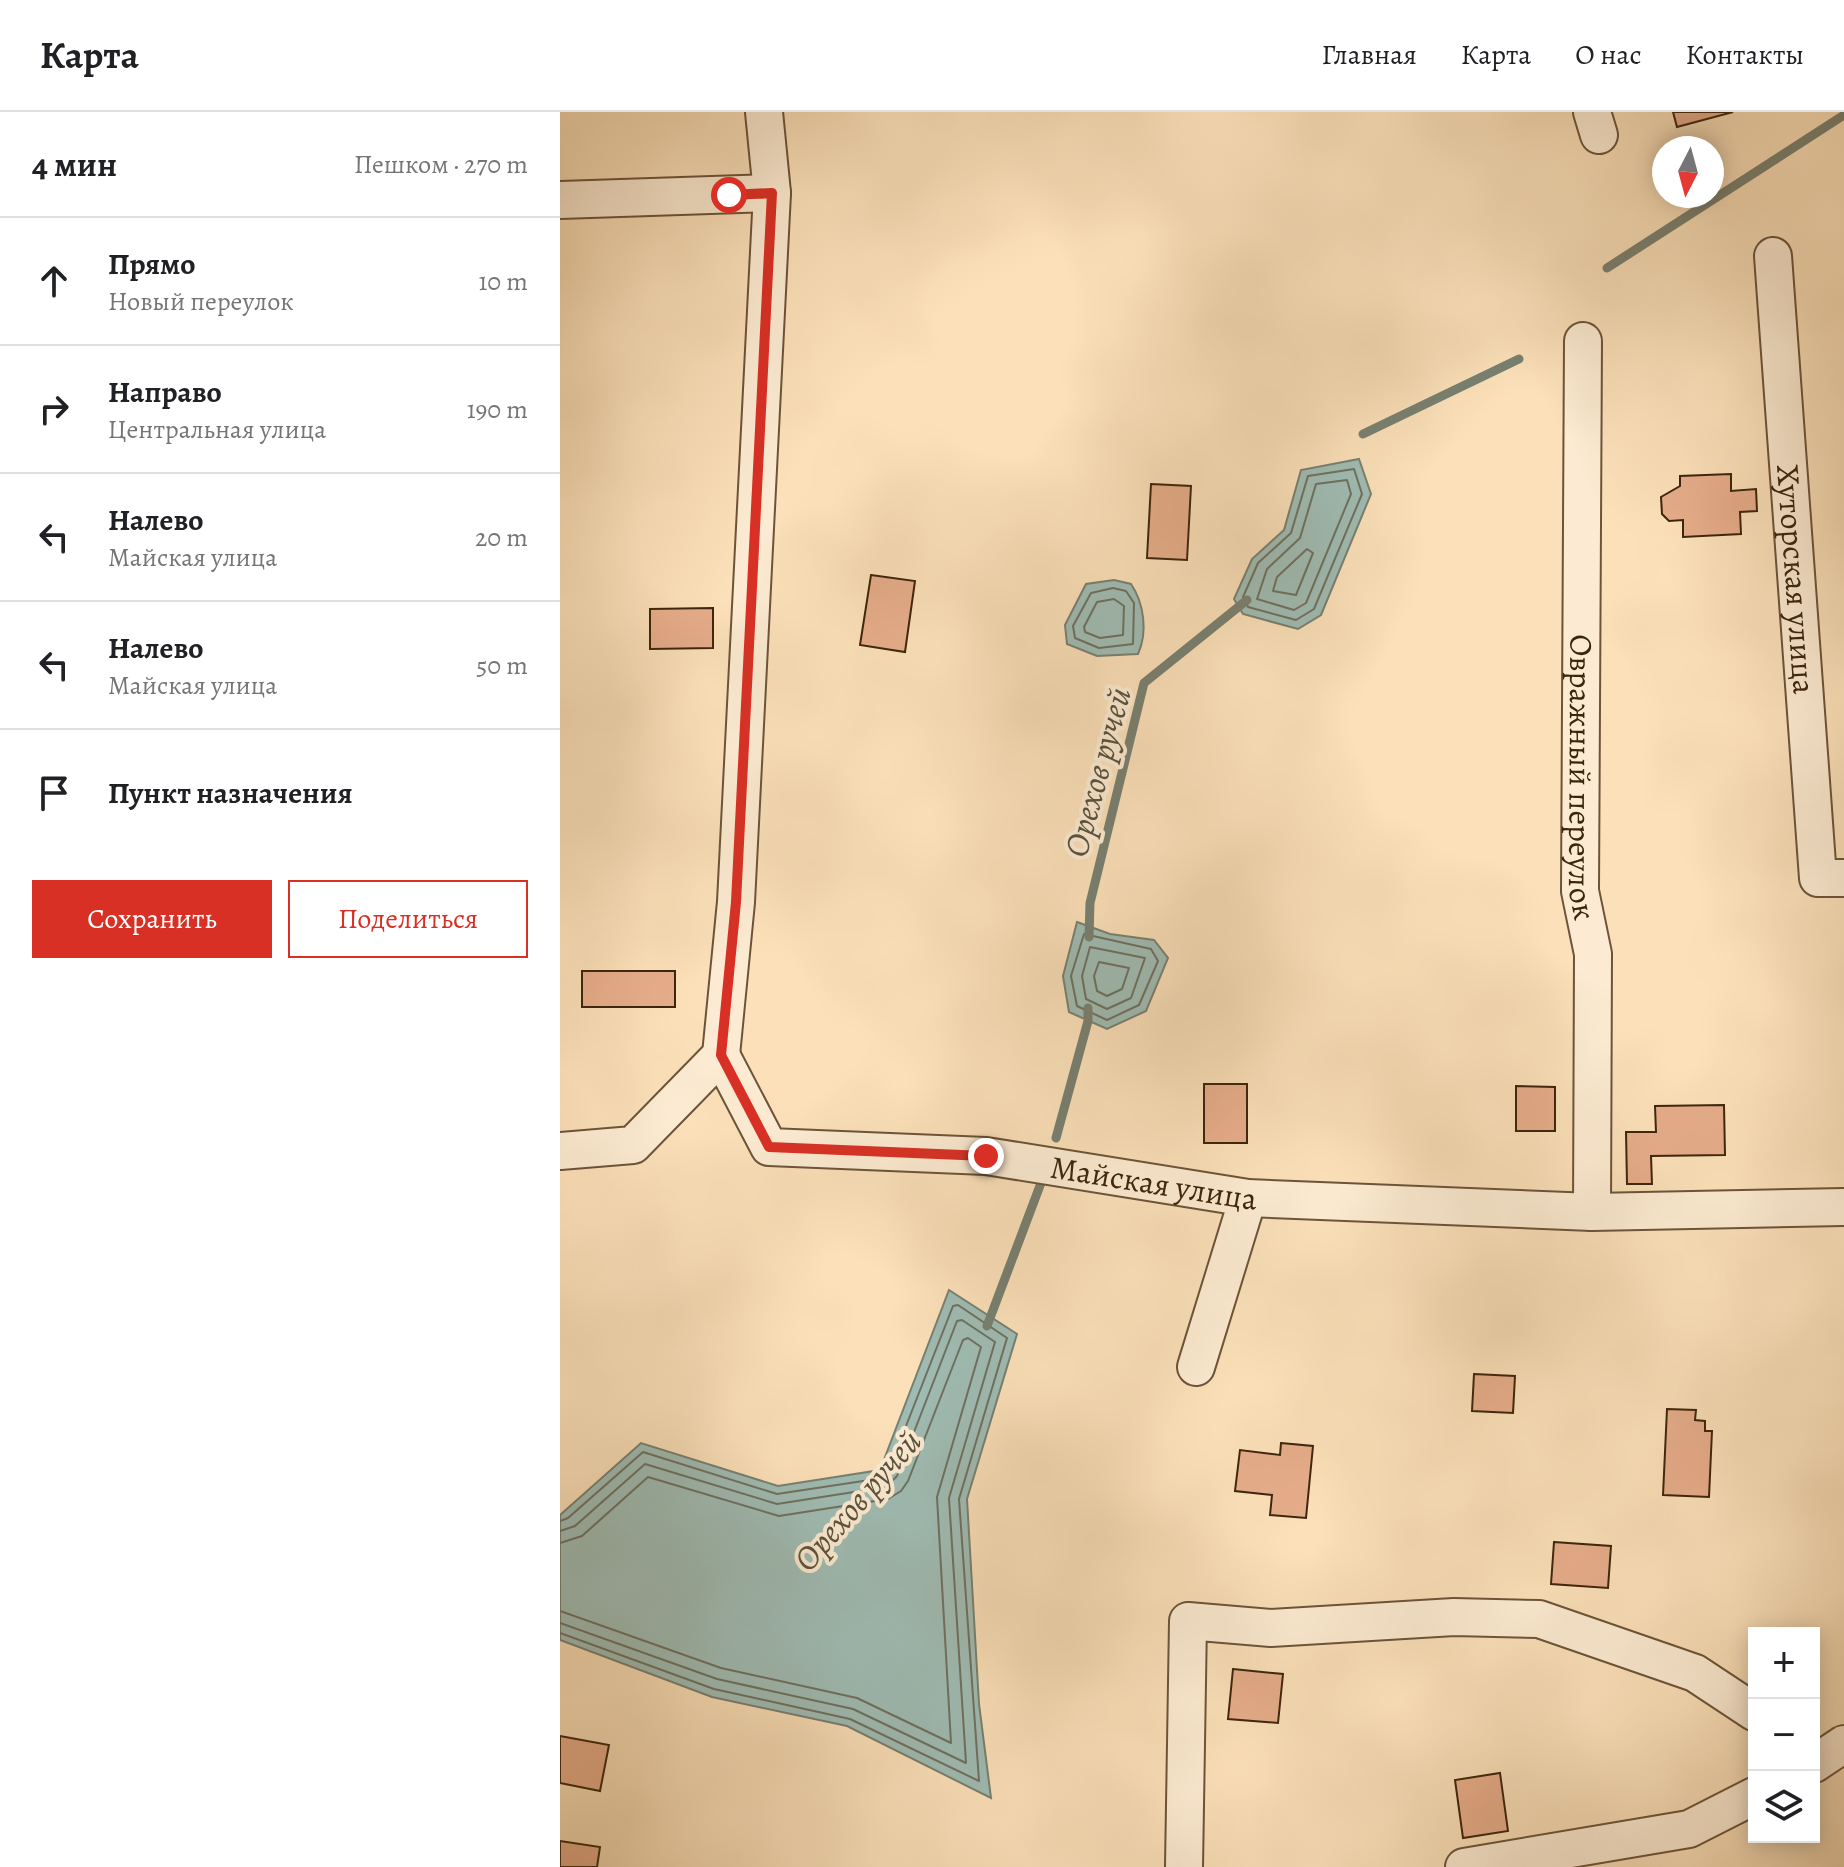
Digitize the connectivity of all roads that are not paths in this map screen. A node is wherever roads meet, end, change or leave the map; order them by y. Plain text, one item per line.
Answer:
1 (764, 112) edge
2 (772, 193) junction
3 (560, 200) edge
4 (1773, 256) dead end
5 (1583, 341) dead end
6 (1844, 878) edge
7 (721, 1055) junction
8 (560, 1151) edge
9 (1248, 1198) junction
10 (1844, 1207) edge
11 (1592, 1212) junction
12 (1196, 1367) dead end
13 (1748, 1708) edge
14 (1844, 1744) edge
15 (1820, 1760) edge
16 (1748, 1799) edge
17 (1184, 1867) edge
18 (1464, 1867) edge

1 - 2 street
2 - 3 street
2 - 7 street
4 - 6 street, Хуторская улица
5 - 11 street, Овражный переулок
7 - 8 street
7 - 9 street, Майская улица
9 - 11 street, Майская улица
9 - 12 street
10 - 11 street, Майская улица
13 - 17 street
14 - 15 street
16 - 18 street

